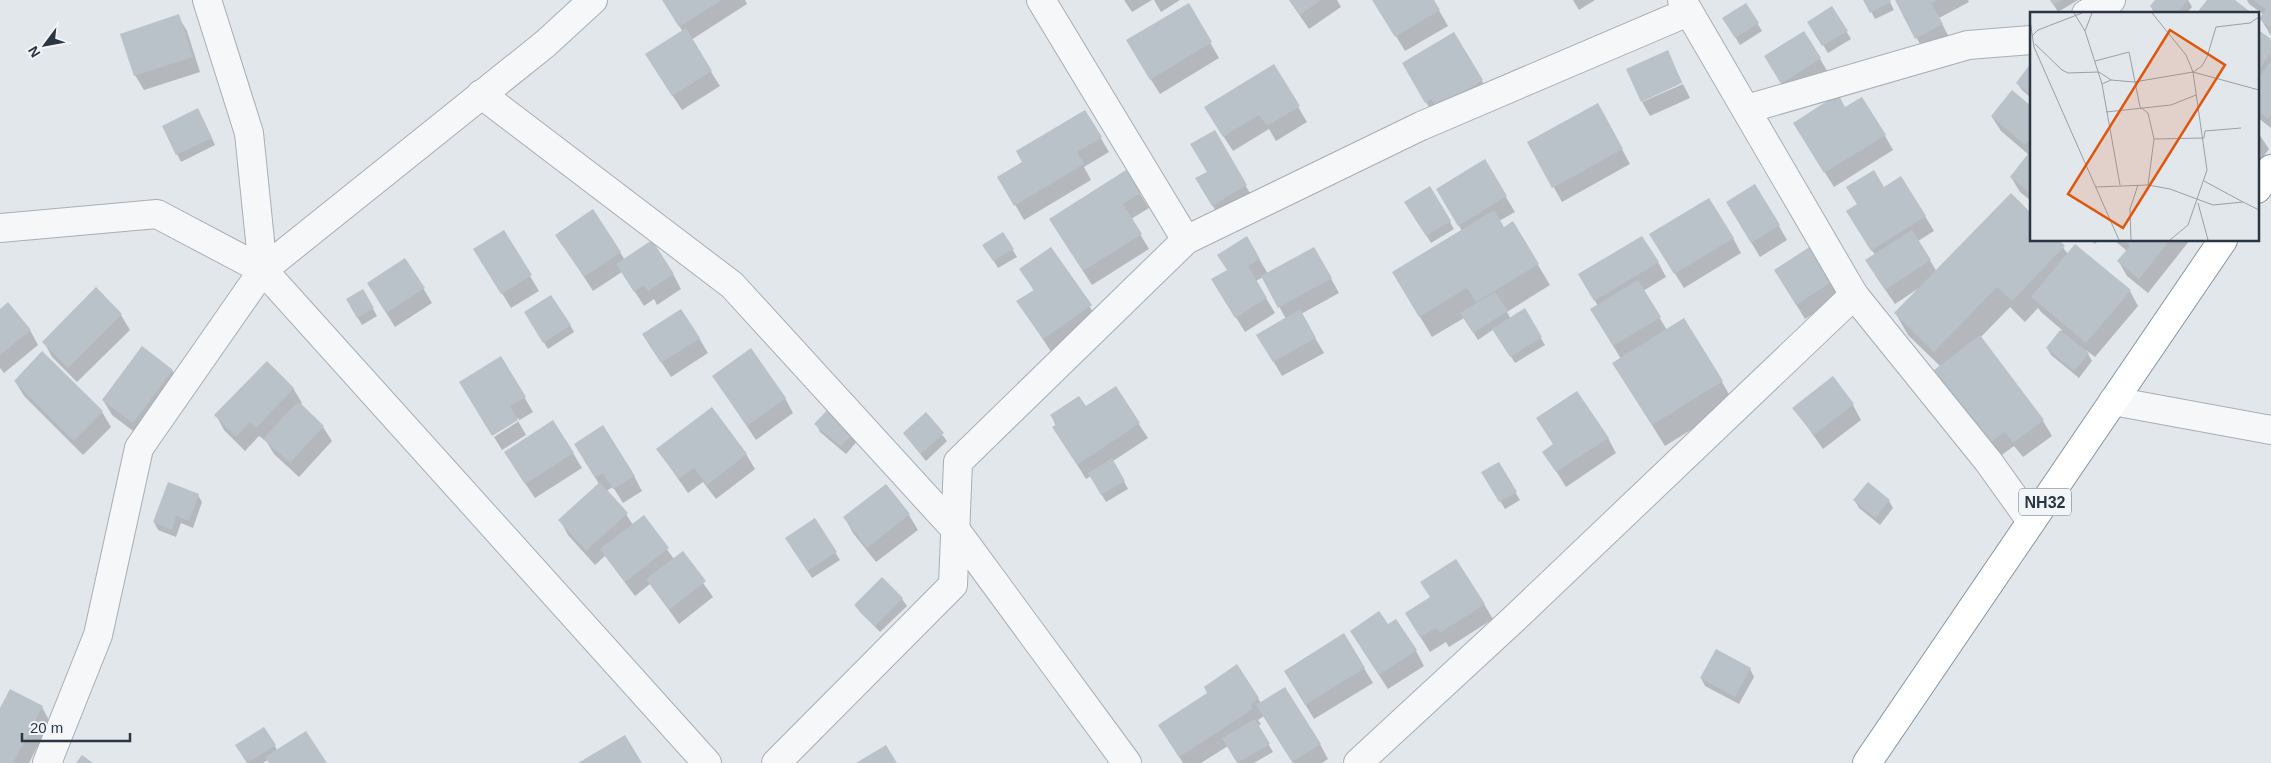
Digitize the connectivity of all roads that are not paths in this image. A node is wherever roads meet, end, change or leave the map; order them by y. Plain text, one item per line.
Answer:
1 (207, 0) edge
2 (593, 0) edge
3 (1041, 0) edge
4 (2111, 0) edge
5 (1685, 6) edge
6 (2090, 12) edge
7 (2030, 40) edge
8 (481, 94) junction
9 (1748, 109) junction
10 (2271, 169) edge
11 (2258, 188) edge
12 (0, 228) edge
13 (1186, 240) junction
14 (2221, 241) edge
15 (263, 270) junction
16 (1854, 295) junction
17 (2113, 401) junction
18 (2271, 430) edge
19 (2031, 521) junction
20 (955, 529) junction
21 (47, 763) edge
22 (707, 763) edge
23 (776, 763) edge
24 (1127, 763) edge
25 (1358, 763) edge
26 (1867, 763) edge

1 - 15 street
2 - 8 street
3 - 13 street
4 - 6 street
5 - 9 street
5 - 13 street
7 - 9 street
8 - 15 street
8 - 20 street
9 - 16 street
10 - 11 highway
12 - 15 street
13 - 20 street
14 - 17 highway, NH32
15 - 21 street
15 - 22 street
16 - 19 street
16 - 25 street
17 - 18 street
17 - 19 highway, NH32
19 - 26 highway, NH32
20 - 23 street
20 - 24 street

